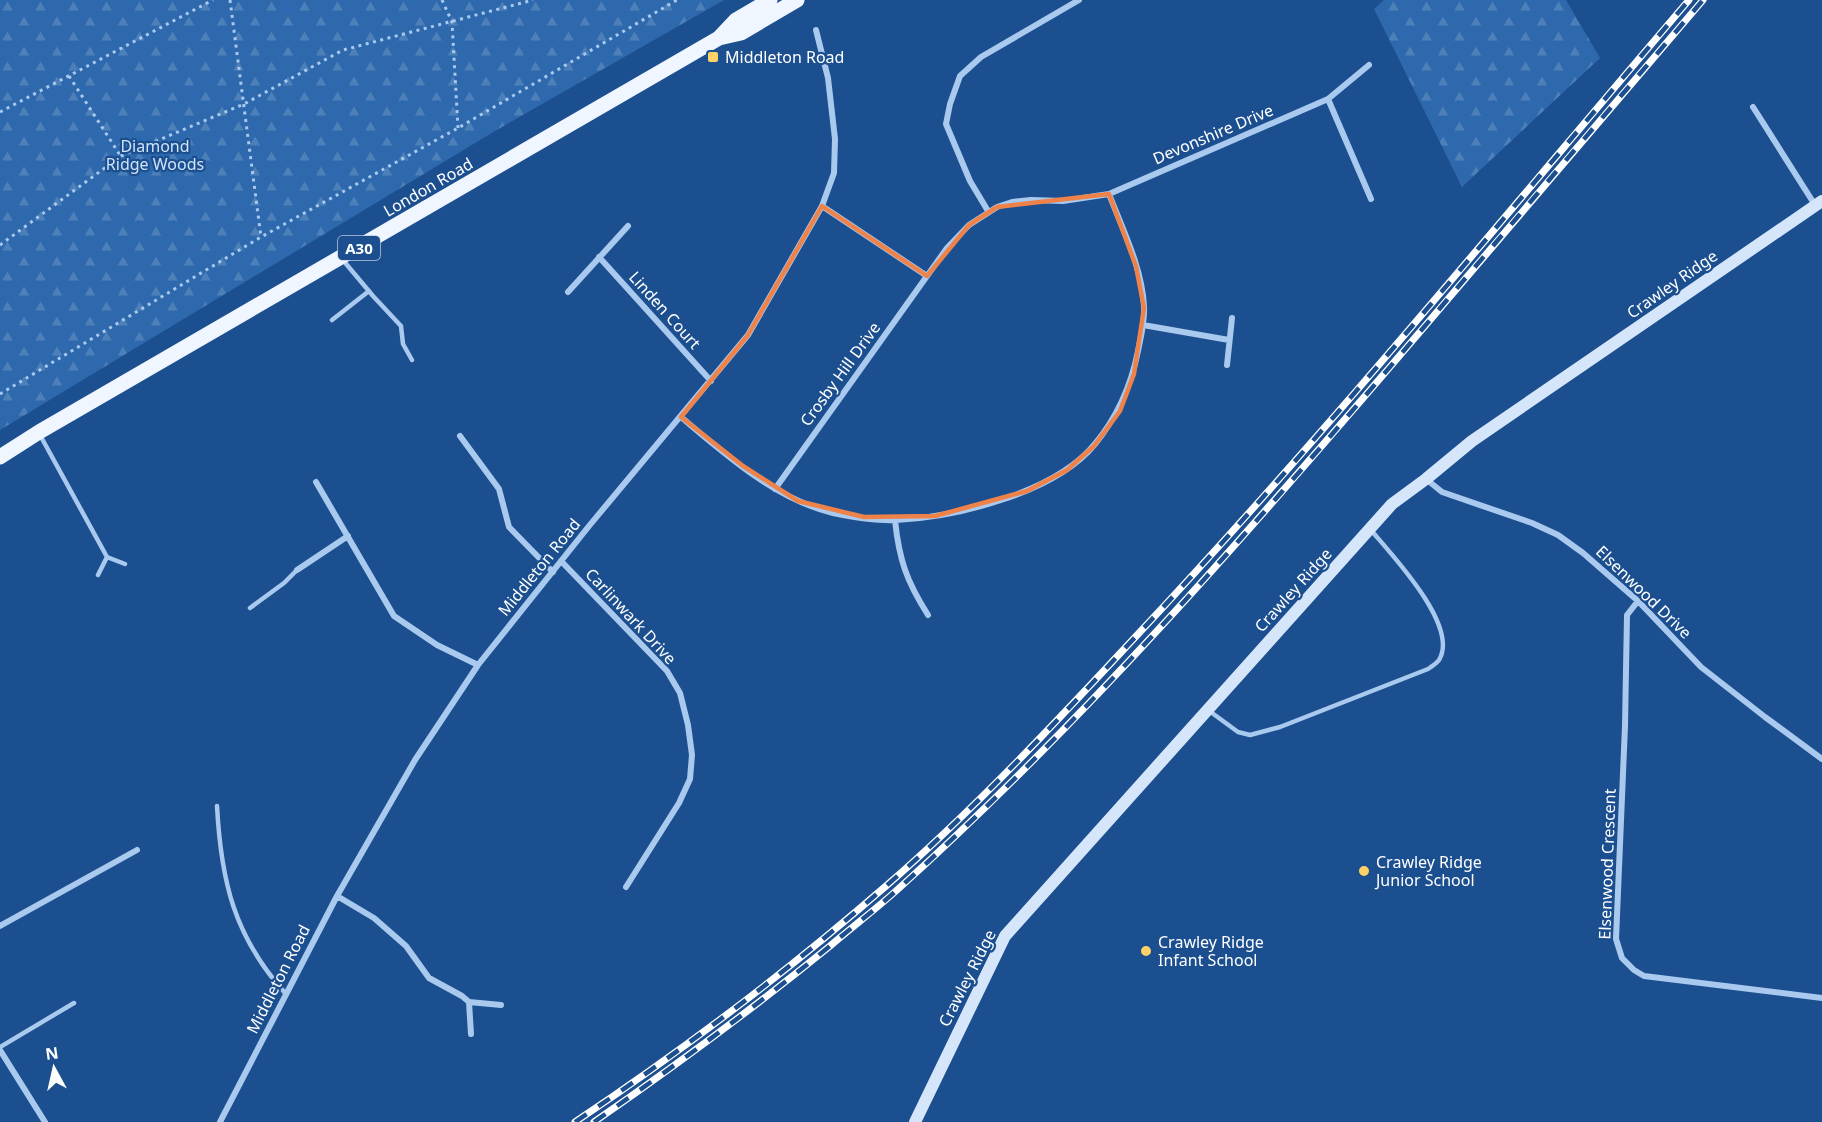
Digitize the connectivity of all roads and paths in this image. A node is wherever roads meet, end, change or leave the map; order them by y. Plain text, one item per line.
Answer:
1 (213, 0) edge
2 (230, 0) edge
3 (442, 0) edge
4 (533, 0) edge
5 (677, 0) edge
6 (770, 0) edge
7 (796, 0) edge
8 (1079, 0) edge
9 (452, 22) junction
10 (816, 30) dead end
11 (719, 38) junction
12 (1369, 66) dead end
13 (69, 76) junction
14 (1328, 99) junction
15 (244, 104) junction
16 (1753, 107) dead end
17 (0, 112) edge
18 (459, 128) junction
19 (121, 156) junction
20 (1109, 194) junction
21 (1371, 199) dead end
22 (1818, 203) edge
23 (822, 206) junction
24 (988, 211) junction
25 (628, 226) dead end
26 (261, 237) junction
27 (0, 245) edge
28 (342, 258) junction
29 (599, 258) junction
30 (927, 276) junction
31 (369, 291) junction
32 (568, 292) dead end
33 (1232, 318) dead end
34 (332, 320) dead end
35 (1143, 325) junction
36 (1229, 339) junction
37 (412, 360) dead end
38 (1227, 365) dead end
39 (711, 381) junction
40 (0, 394) edge
41 (681, 417) junction
42 (39, 432) junction
43 (460, 436) dead end
44 (0, 457) edge
45 (1426, 479) junction
46 (316, 482) dead end
47 (775, 489) junction
48 (895, 520) junction
49 (1370, 529) junction
50 (348, 537) junction
51 (107, 557) junction
52 (561, 561) junction
53 (125, 564) dead end
54 (297, 570) joint
55 (553, 572) junction
56 (98, 575) dead end
57 (1638, 601) junction
58 (250, 608) dead end
59 (928, 615) dead end
60 (478, 664) junction
61 (1208, 710) junction
62 (1822, 759) edge
63 (216, 806) dead end
64 (137, 850) dead end
65 (626, 887) dead end
66 (337, 896) junction
67 (0, 926) edge
68 (285, 993) junction
69 (1822, 998) edge
70 (469, 1002) junction
71 (75, 1003) dead end
72 (501, 1005) dead end
73 (471, 1034) dead end
74 (1, 1053) edge
75 (45, 1122) edge
76 (220, 1122) edge
77 (915, 1122) edge

1 - 13 path
2 - 15 path
3 - 9 path
4 - 9 path
5 - 18 path
6 - 11 main road, London Road / A30
7 - 11 main road, London Road / A30
8 - 24 street
9 - 15 path
9 - 18 path
10 - 23 street, Middleton Road
11 - 28 main road, London Road / A30
12 - 14 street, Devonshire Drive
13 - 17 path
13 - 19 path
14 - 20 street, Devonshire Drive
14 - 21 street
15 - 19 path
15 - 26 path
16 - 22 street
18 - 26 path
19 - 27 path
20 - 24 street, Crosby Hill Drive
20 - 35 street
22 - 45 street, Crawley Ridge
23 - 30 street
23 - 39 street, Middleton Road
24 - 30 street, Crosby Hill Drive
25 - 29 street
26 - 40 path
28 - 31 lane
28 - 42 main road, London Road / A30
29 - 32 street
29 - 39 street, Linden Court
30 - 47 street, Crosby Hill Drive
31 - 34 lane
31 - 37 lane
33 - 36 street
35 - 36 street
35 - 48 street
36 - 38 street
39 - 41 street, Middleton Road
41 - 47 street
41 - 52 street, Middleton Road
42 - 44 main road, London Road / A30
42 - 51 lane
43 - 55 street
45 - 49 street, Crawley Ridge
45 - 57 street, Elsenwood Drive
46 - 50 street
47 - 48 street
48 - 59 street
49 - 61 street, Crawley Ridge
49 - 61 lane
50 - 54 street
50 - 60 street
51 - 53 lane
51 - 56 lane
52 - 55 street, Middleton Road
52 - 65 street, Carlinwark Drive
54 - 58 lane
55 - 60 street, Middleton Road
57 - 62 street, Elsenwood Drive
57 - 69 street, Elsenwood Crescent
60 - 66 street, Middleton Road
61 - 77 street, Crawley Ridge
63 - 68 lane
64 - 67 street
66 - 68 street, Middleton Road
66 - 70 street
68 - 76 street, Middleton Road
70 - 72 street
70 - 73 street
71 - 74 lane
74 - 75 street

